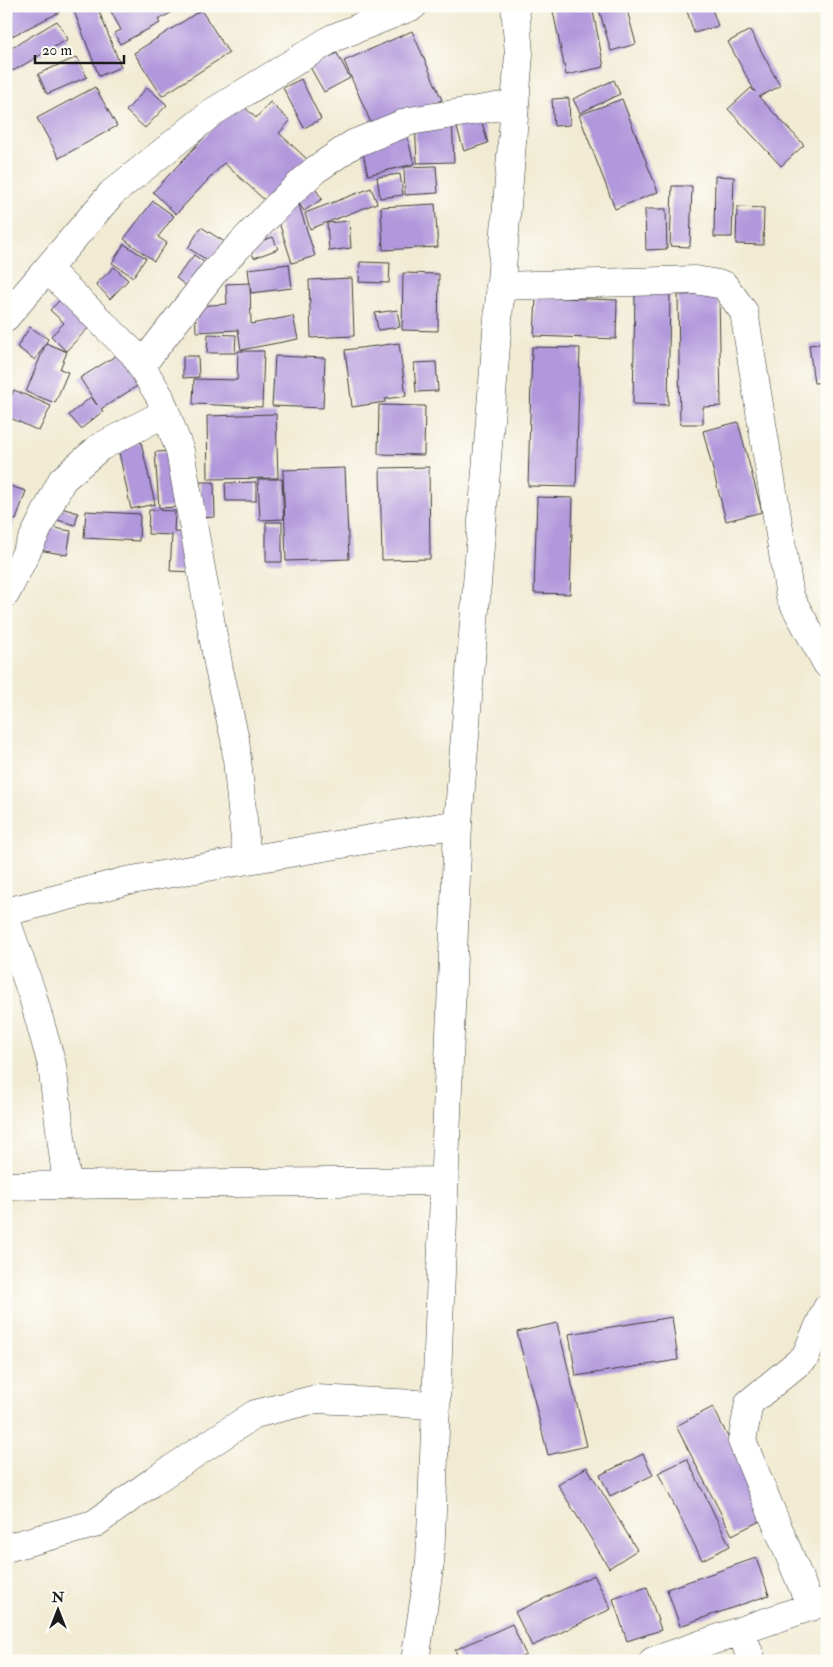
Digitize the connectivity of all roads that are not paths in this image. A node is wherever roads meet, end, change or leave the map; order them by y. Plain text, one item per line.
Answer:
1 (413, 6) edge
2 (515, 6) edge
3 (514, 104) junction
4 (46, 269) junction
5 (500, 286) junction
6 (6, 316) edge
7 (141, 366) junction
8 (166, 413) junction
9 (6, 593) edge
10 (827, 664) edge
11 (458, 824) junction
12 (247, 860) junction
13 (6, 912) edge
14 (6, 920) edge
15 (444, 1181) junction
16 (67, 1185) junction
17 (6, 1186) edge
18 (827, 1308) edge
19 (436, 1405) junction
20 (6, 1548) edge
21 (819, 1604) edge
22 (741, 1631) junction
23 (415, 1661) edge
24 (653, 1661) edge
25 (752, 1661) edge

1 - 4 street
2 - 3 street
3 - 5 street
3 - 7 street
4 - 6 street
4 - 7 street
5 - 10 street
5 - 11 street
7 - 8 street
8 - 9 street
8 - 12 street
11 - 12 street
11 - 15 street
12 - 13 street
14 - 16 street
15 - 16 street
15 - 19 street
16 - 17 street
18 - 21 street
19 - 20 street
19 - 23 street
21 - 22 street
22 - 24 street
22 - 25 street

